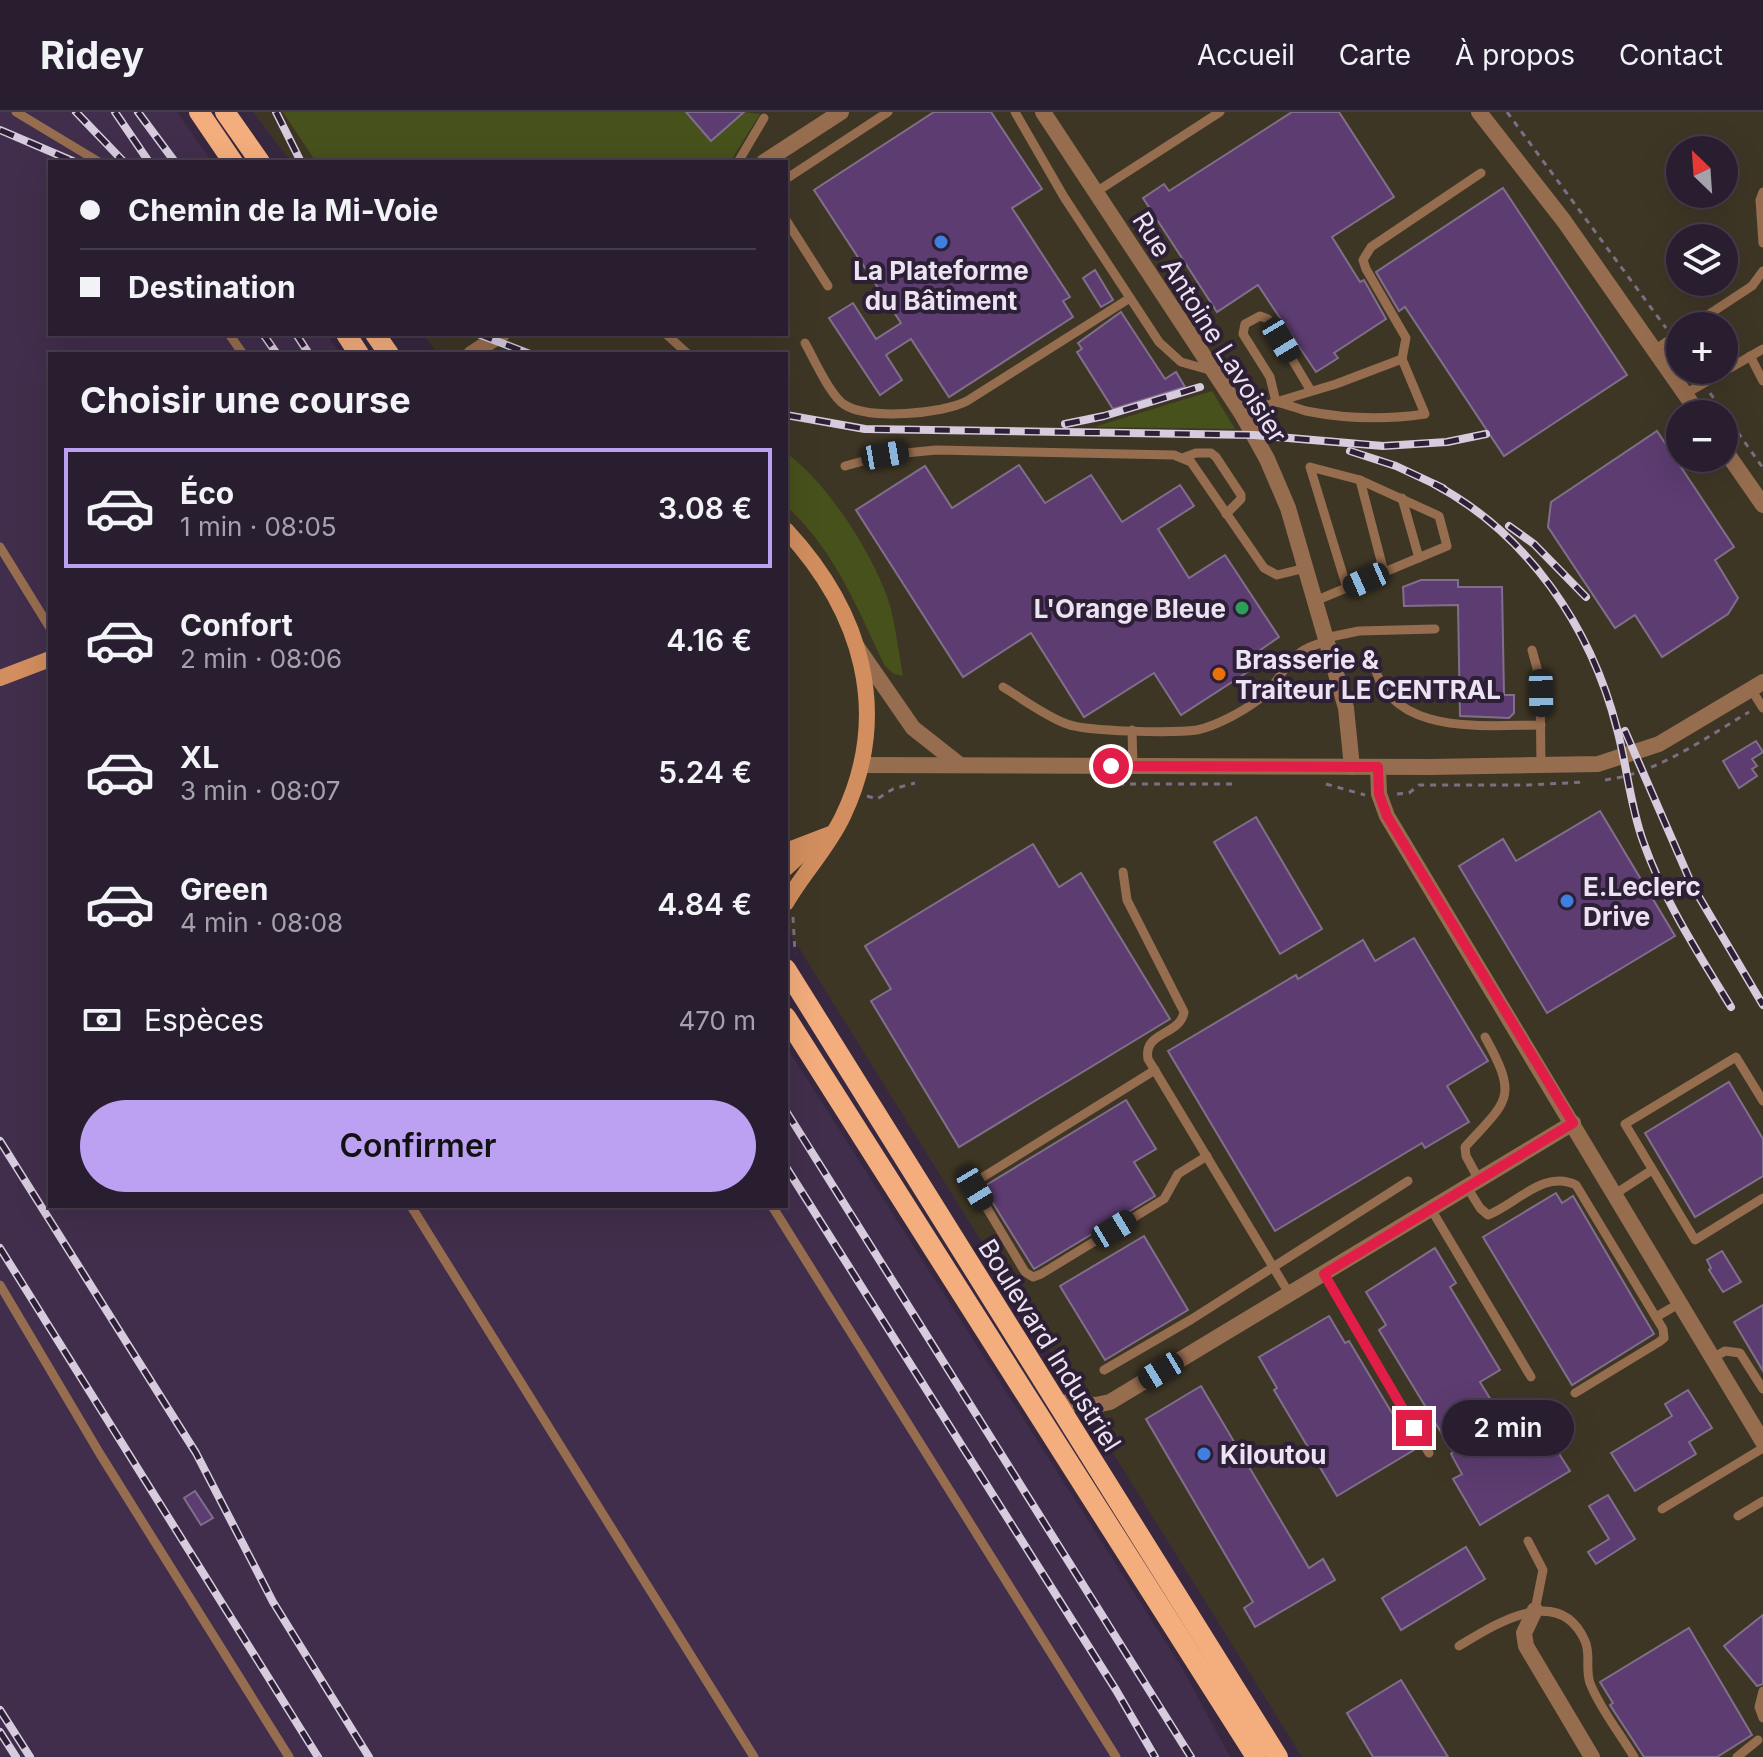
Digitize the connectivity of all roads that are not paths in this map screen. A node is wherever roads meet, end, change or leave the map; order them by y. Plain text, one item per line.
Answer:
1 (16, 112) edge
2 (199, 112) edge
3 (225, 112) edge
4 (841, 112) edge
5 (888, 112) edge
6 (1015, 112) edge
7 (1043, 112) edge
8 (1220, 112) edge
9 (1479, 112) edge
10 (764, 118) dead end
11 (96, 160) edge
12 (232, 160) edge
13 (259, 160) edge
14 (739, 160) edge
15 (767, 160) edge
16 (1481, 173) dead end
17 (788, 178) edge
18 (1096, 192) junction
19 (1763, 192) edge
20 (788, 223) edge
21 (1763, 243) edge
22 (1763, 271) edge
23 (828, 286) dead end
24 (1130, 298) junction
25 (1712, 312) edge
26 (499, 336) edge
27 (668, 336) edge
28 (1666, 342) edge
29 (805, 343) dead end
30 (1763, 349) edge
31 (1654, 350) junction
32 (474, 352) edge
33 (686, 352) edge
34 (1750, 356) junction
35 (1402, 359) junction
36 (1213, 371) junction
37 (1763, 381) edge
38 (1311, 391) junction
39 (1685, 394) junction
40 (1689, 400) edge
41 (1276, 402) junction
42 (1242, 414) junction
43 (1185, 457) junction
44 (845, 466) dead end
45 (1738, 469) edge
46 (1360, 480) junction
47 (1402, 498) junction
48 (1763, 505) edge
49 (1226, 514) junction
50 (788, 532) edge
51 (0, 547) edge
52 (1419, 558) junction
53 (1306, 568) junction
54 (1384, 572) junction
55 (1347, 588) junction
56 (1315, 601) junction
57 (48, 625) edge
58 (1435, 629) dead end
59 (1326, 640) junction
60 (857, 646) junction
61 (1532, 650) dead end
62 (48, 660) edge
63 (1373, 660) dead end
64 (0, 678) edge
65 (1757, 686) edge
66 (1003, 687) dead end
67 (1762, 706) edge
68 (1541, 725) junction
69 (1132, 730) junction
70 (862, 765) junction
71 (960, 765) junction
72 (1133, 766) junction
73 (1541, 766) junction
74 (1352, 767) junction
75 (1378, 767) junction
76 (835, 832) junction
77 (815, 841) junction
78 (788, 850) edge
79 (788, 866) edge
80 (1123, 872) dead end
81 (788, 899) edge
82 (790, 962) edge
83 (788, 1020) edge
84 (1485, 1037) dead end
85 (1155, 1070) junction
86 (1763, 1101) edge
87 (1573, 1123) junction
88 (1207, 1156) junction
89 (1652, 1170) junction
90 (1408, 1181) dead end
91 (1473, 1184) junction
92 (1615, 1194) junction
93 (1763, 1198) edge
94 (412, 1208) edge
95 (773, 1208) edge
96 (1431, 1209) junction
97 (1273, 1267) junction
98 (1324, 1274) junction
99 (0, 1285) edge
100 (1290, 1295) junction
101 (1680, 1303) junction
102 (1656, 1317) junction
103 (1713, 1358) junction
104 (1104, 1370) dead end
105 (1531, 1377) dead end
106 (1763, 1389) edge
107 (1575, 1393) dead end
108 (1055, 1402) junction
109 (1763, 1442) edge
110 (1763, 1448) edge
111 (1429, 1453) dead end
112 (1760, 1503) edge
113 (1662, 1509) dead end
114 (1763, 1514) edge
115 (1738, 1516) dead end
116 (1528, 1541) dead end
117 (1535, 1610) junction
118 (1459, 1646) dead end
119 (1763, 1691) edge
120 (1763, 1718) edge
121 (1758, 1740) dead end
122 (289, 1757) edge
123 (754, 1757) edge
124 (1116, 1757) edge
125 (1256, 1757) edge
126 (1278, 1757) edge
127 (1592, 1757) edge
128 (1634, 1757) edge
129 (1737, 1757) edge

1 - 11 lane
2 - 12 main road
3 - 13 main road
4 - 15 street
5 - 17 lane
6 - 24 lane
7 - 18 street, Rue Antoine Lavoisier
8 - 18 lane
9 - 31 street
10 - 14 lane
16 - 35 lane
18 - 36 street, Rue Antoine Lavoisier
19 - 21 lane
20 - 23 lane
22 - 25 lane
24 - 29 lane
24 - 36 lane
26 - 32 street
27 - 33 lane
28 - 31 lane
30 - 34 lane
31 - 39 street
34 - 37 lane
34 - 39 lane
35 - 38 lane
35 - 41 lane
36 - 42 street, Rue Antoine Lavoisier
38 - 41 lane
38 - 41 lane
39 - 40 street
41 - 42 lane
42 - 53 street, Rue Antoine Lavoisier
43 - 44 lane
43 - 49 lane
43 - 49 lane
45 - 48 street
46 - 47 lane
46 - 54 lane
46 - 55 lane
47 - 52 lane
47 - 52 lane
49 - 53 lane
50 - 60 main road
51 - 57 lane
52 - 54 lane
53 - 56 street, Rue Antoine Lavoisier
54 - 55 lane
55 - 56 lane
56 - 59 street, Rue Antoine Lavoisier
58 - 59 lane
59 - 69 lane
59 - 74 street, Rue Antoine Lavoisier
60 - 70 main road
60 - 71 street
61 - 68 lane
62 - 64 main road
63 - 68 lane
65 - 67 lane
65 - 73 street
66 - 69 lane
68 - 73 lane
69 - 72 lane
70 - 71 street
70 - 76 main road
71 - 72 street
72 - 74 street
73 - 75 street
74 - 75 street
75 - 87 street
76 - 77 main road
76 - 81 main road
77 - 78 main road
77 - 79 main road
80 - 85 lane
82 - 108 main road, Boulevard Industriel
83 - 125 main road, Boulevard Industriel
84 - 91 lane
85 - 88 lane
85 - 88 lane
86 - 89 lane
87 - 91 street
87 - 92 street
88 - 97 lane
89 - 92 lane
89 - 93 lane
90 - 97 lane
91 - 96 street
91 - 102 lane
92 - 101 street
94 - 123 lane
95 - 124 lane
96 - 98 street
96 - 105 lane
97 - 100 lane
97 - 104 lane
98 - 100 street
98 - 111 lane
99 - 122 lane
100 - 108 street
101 - 102 lane
101 - 103 street
102 - 107 lane
103 - 106 lane
103 - 109 street
108 - 126 main road, Boulevard Industriel
110 - 113 lane
112 - 114 lane
112 - 115 lane
116 - 117 lane
117 - 118 lane
117 - 127 street
117 - 128 lane
119 - 120 lane
121 - 129 lane

